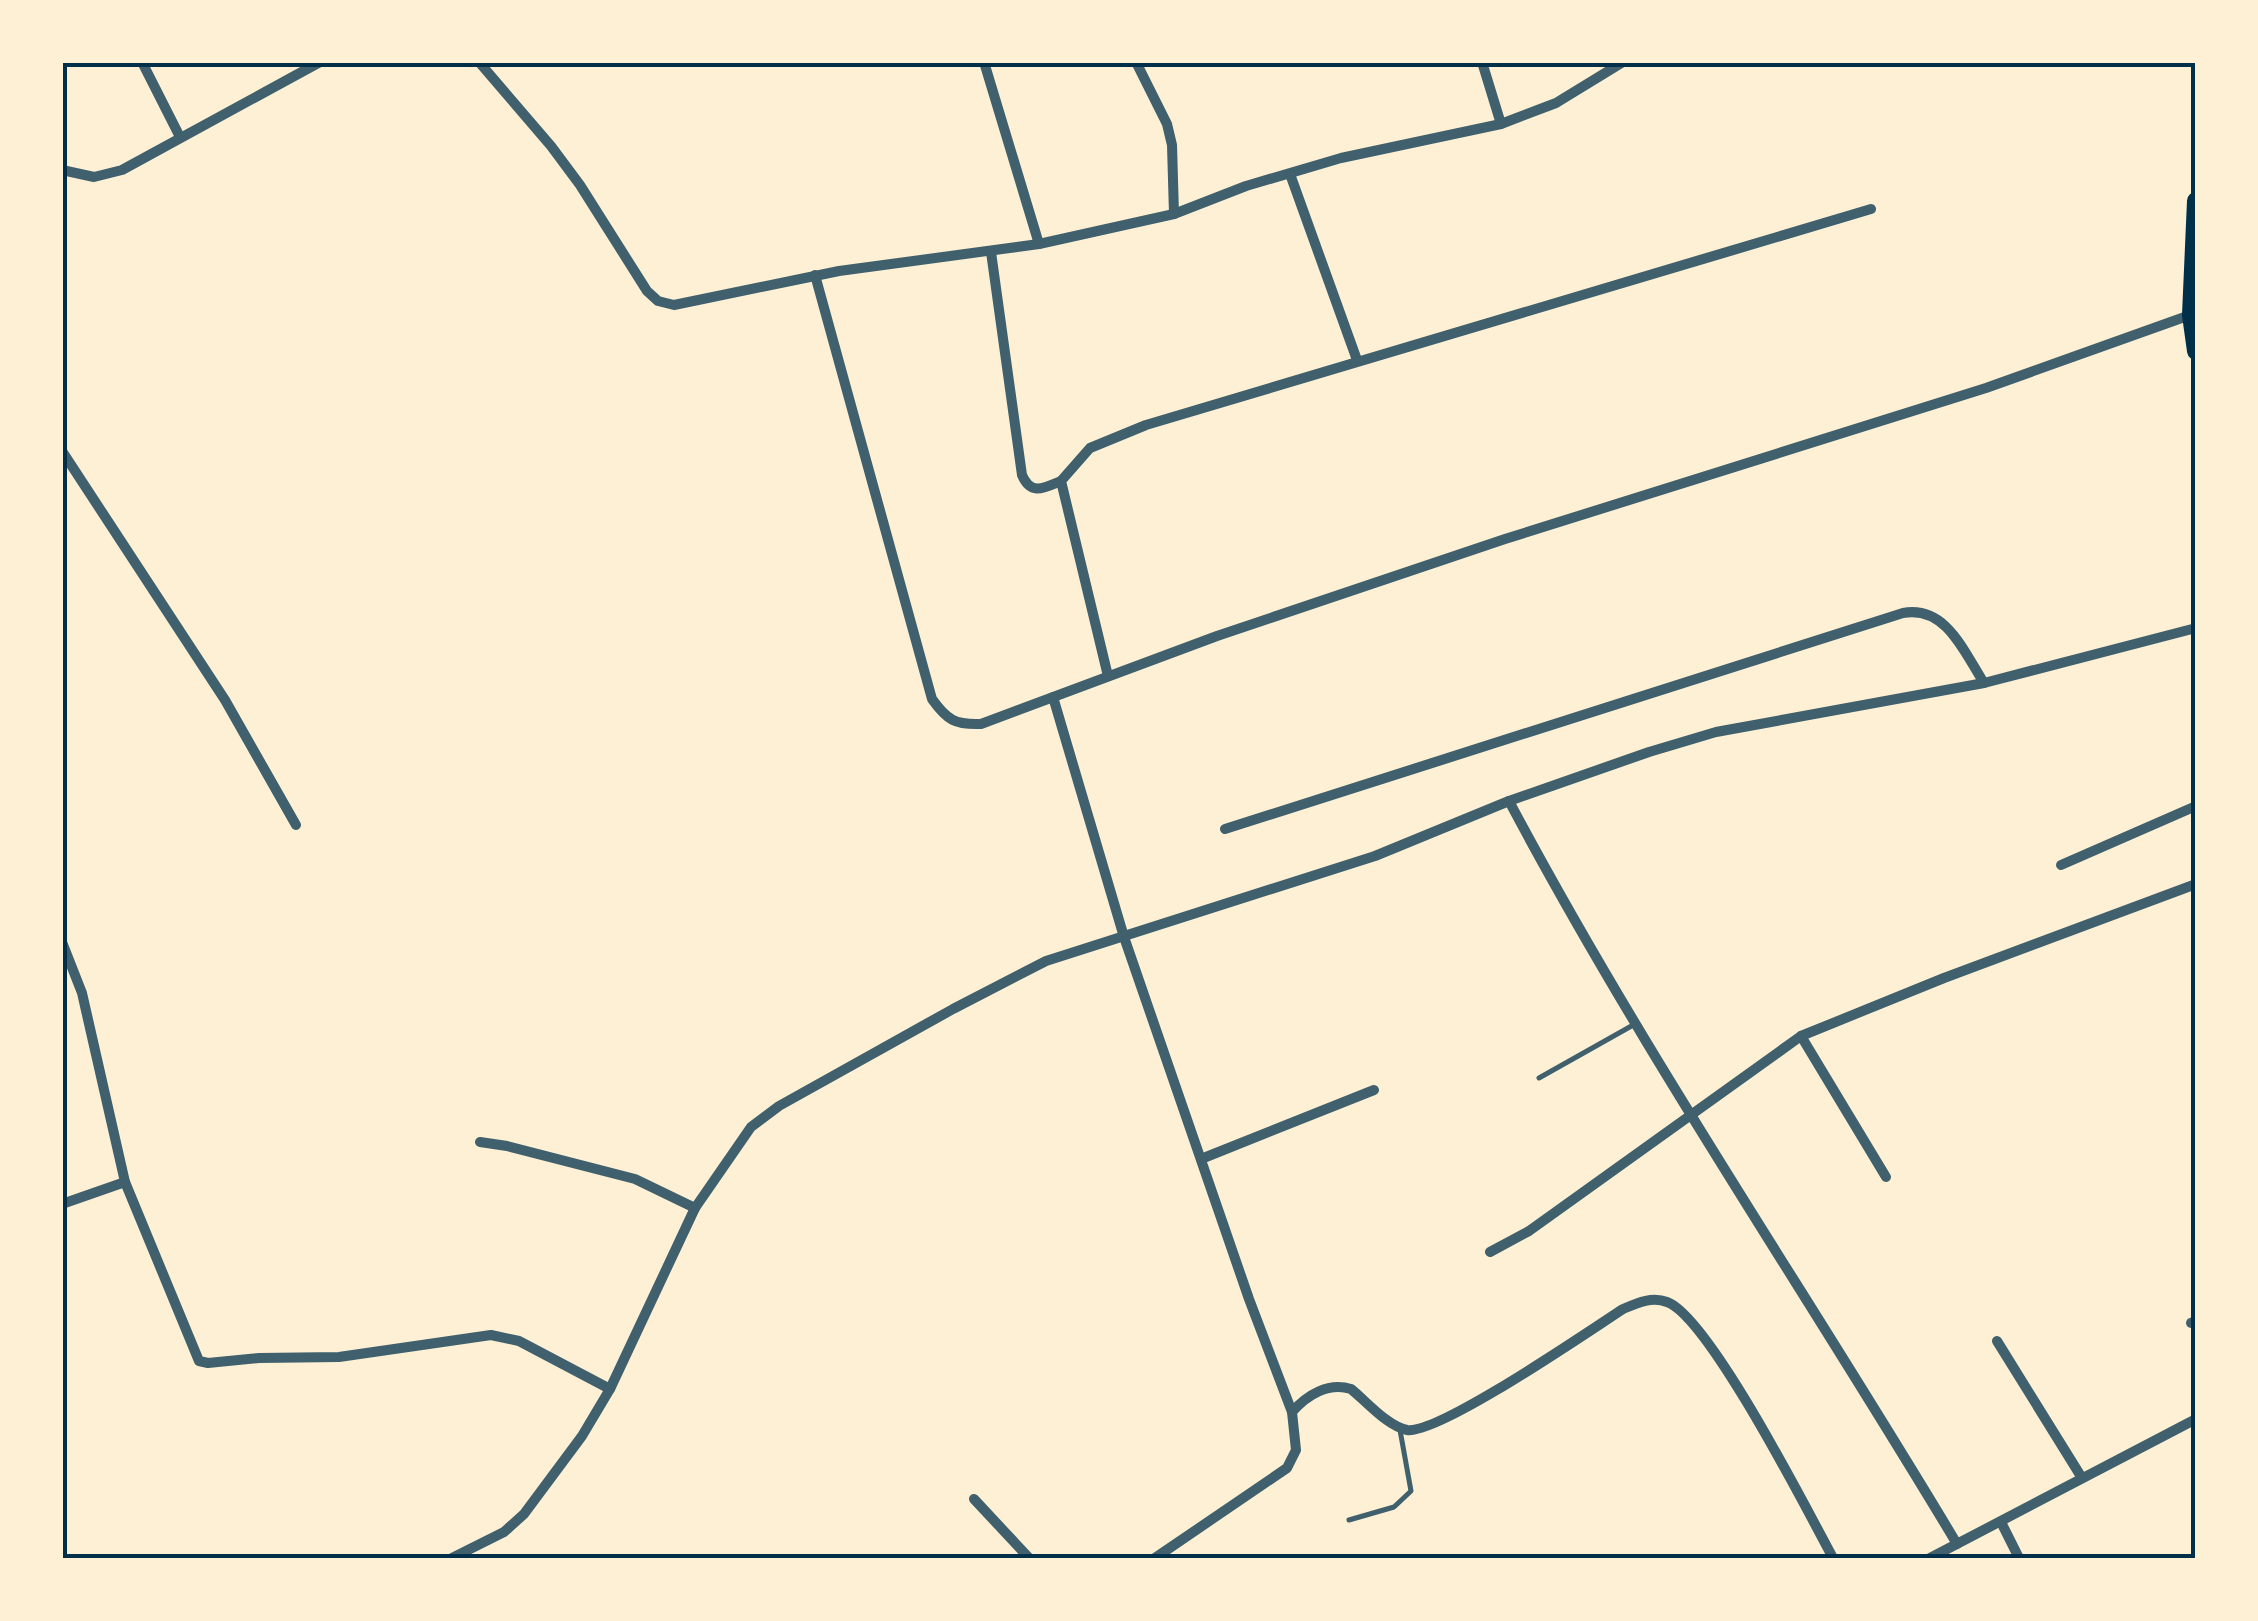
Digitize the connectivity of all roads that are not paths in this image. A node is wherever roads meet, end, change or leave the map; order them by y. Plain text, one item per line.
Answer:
1 (142, 62) edge
2 (320, 62) edge
3 (479, 62) edge
4 (984, 62) edge
5 (1136, 62) edge
6 (1482, 62) edge
7 (1623, 62) edge
8 (1501, 124) junction
9 (180, 137) junction
10 (62, 170) edge
11 (1290, 174) junction
12 (2196, 201) edge
13 (1870, 209) dead end
14 (1174, 214) junction
15 (1039, 244) junction
16 (991, 252) junction
17 (815, 275) junction
18 (2194, 314) edge
19 (2196, 351) edge
20 (1357, 360) junction
21 (62, 450) edge
22 (1061, 480) junction
23 (2196, 628) edge
24 (1108, 676) junction
25 (1984, 682) junction
26 (1053, 697) junction
27 (1509, 801) junction
28 (2196, 806) edge
29 (296, 825) dead end
30 (1224, 830) dead end
31 (2061, 865) dead end
32 (2196, 884) edge
33 (1124, 937) junction
34 (62, 942) edge
35 (1635, 1024) junction
36 (1801, 1036) junction
37 (1539, 1078) dead end
38 (1374, 1090) dead end
39 (1689, 1116) junction
40 (480, 1142) dead end
41 (1201, 1158) junction
42 (1886, 1177) dead end
43 (124, 1182) junction
44 (62, 1204) edge
45 (695, 1208) junction
46 (1490, 1252) dead end
47 (1997, 1341) dead end
48 (610, 1389) junction
49 (1292, 1412) junction
50 (2196, 1418) edge
51 (1399, 1427) junction
52 (2082, 1478) junction
53 (974, 1499) dead end
54 (1349, 1520) dead end
55 (2000, 1522) junction
56 (1957, 1544) junction
57 (452, 1558) edge
58 (1029, 1558) edge
59 (1155, 1558) edge
60 (1832, 1558) edge
61 (1930, 1558) edge
62 (2019, 1558) edge

1 - 9 street
2 - 9 street
3 - 17 street
4 - 15 street
5 - 14 street
6 - 8 street
7 - 8 street
8 - 11 street
9 - 10 street
11 - 14 street
11 - 20 street
12 - 18 main road
13 - 20 street
14 - 15 street
15 - 16 street
16 - 17 street
16 - 22 street
17 - 26 street
18 - 19 main road
18 - 24 street
20 - 22 street
21 - 29 street
22 - 24 street
23 - 25 street
24 - 26 street
25 - 27 street
25 - 30 street
26 - 33 street
27 - 33 street
27 - 35 street
28 - 31 street
32 - 36 street
33 - 41 street
33 - 45 street
34 - 43 street
35 - 37 lane
35 - 39 street
36 - 39 street
36 - 42 street
38 - 41 street
39 - 46 street
39 - 56 street
40 - 45 street
41 - 49 street
43 - 44 street
43 - 48 street
45 - 48 street
47 - 52 street
48 - 57 street
49 - 51 street
49 - 59 street
50 - 52 street
51 - 54 lane
51 - 60 street
52 - 55 street
53 - 58 street
55 - 56 street
55 - 62 street
56 - 61 street

